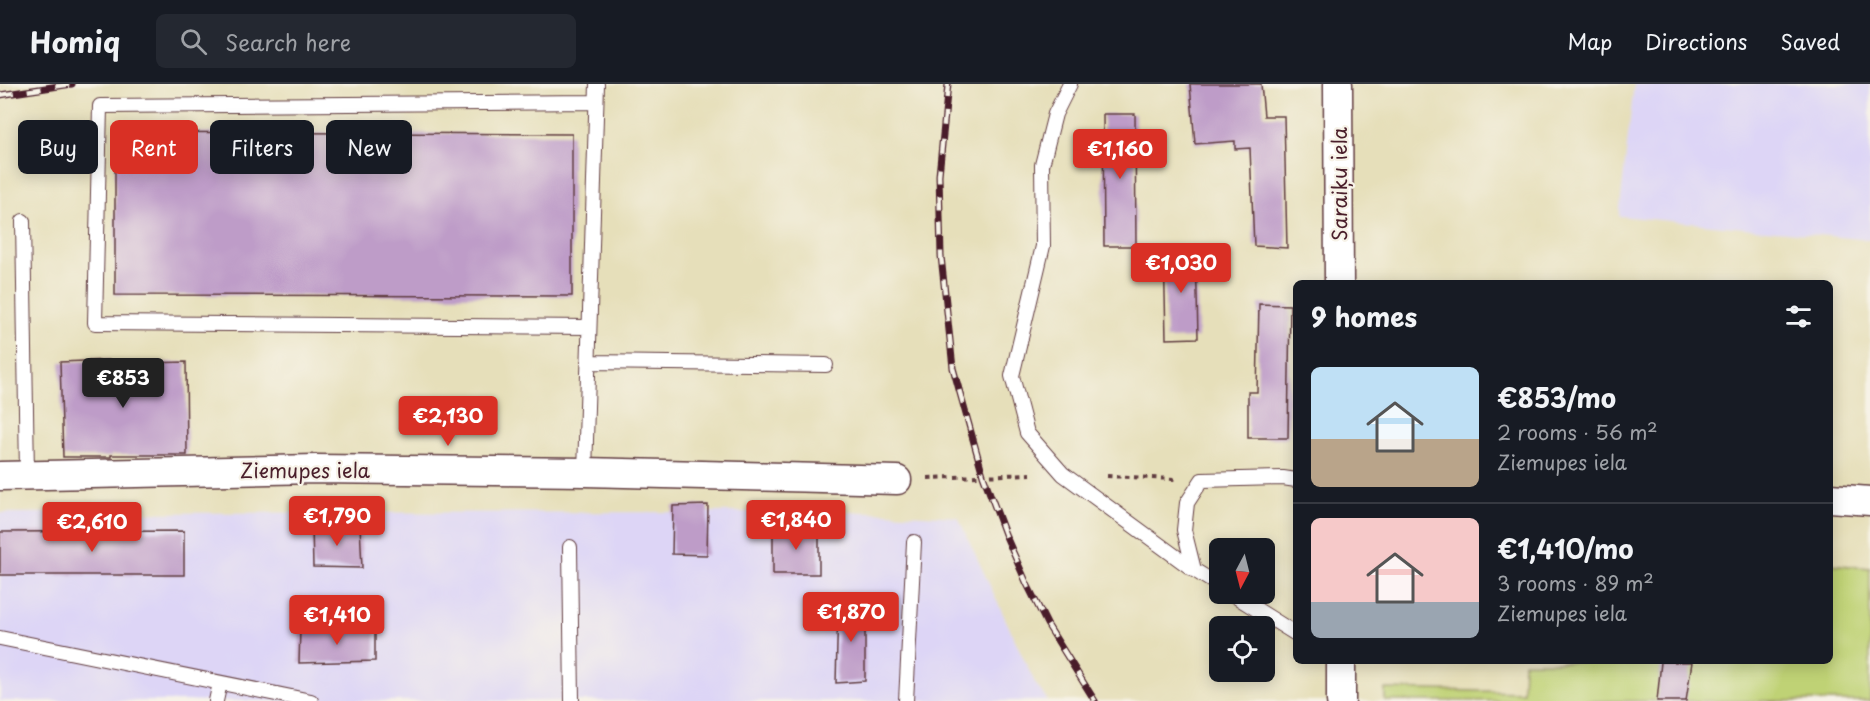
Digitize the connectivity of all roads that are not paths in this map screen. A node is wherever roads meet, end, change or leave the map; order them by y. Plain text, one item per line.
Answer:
1 (597, 84) edge
2 (1070, 84) edge
3 (1338, 84) edge
4 (596, 102) junction
5 (23, 221) dead end
6 (1339, 280) edge
7 (589, 327) junction
8 (588, 362) junction
9 (826, 365) dead end
10 (585, 472) junction
11 (13, 475) edge
12 (897, 480) dead end
13 (1293, 480) edge
14 (1833, 498) edge
15 (1870, 501) edge
16 (914, 542) dead end
17 (570, 547) dead end
18 (1194, 570) junction
19 (1209, 579) edge
20 (1248, 604) edge
21 (1293, 632) edge
22 (0, 638) edge
23 (1340, 664) edge
24 (220, 682) junction
25 (216, 701) edge
26 (310, 701) edge
27 (572, 701) edge
28 (906, 701) edge
29 (1341, 701) edge

1 - 4 lane
2 - 18 lane
3 - 6 street, Saraiķu iela
4 - 7 lane
4 - 7 lane
5 - 11 lane
7 - 8 lane
8 - 9 lane
8 - 10 lane
10 - 11 street, Ziemupes iela
10 - 12 street, Ziemupes iela
13 - 18 lane
14 - 15 street
16 - 28 lane
17 - 27 lane
18 - 19 lane
20 - 21 lane
22 - 24 lane
23 - 29 street
24 - 25 lane
24 - 26 lane

